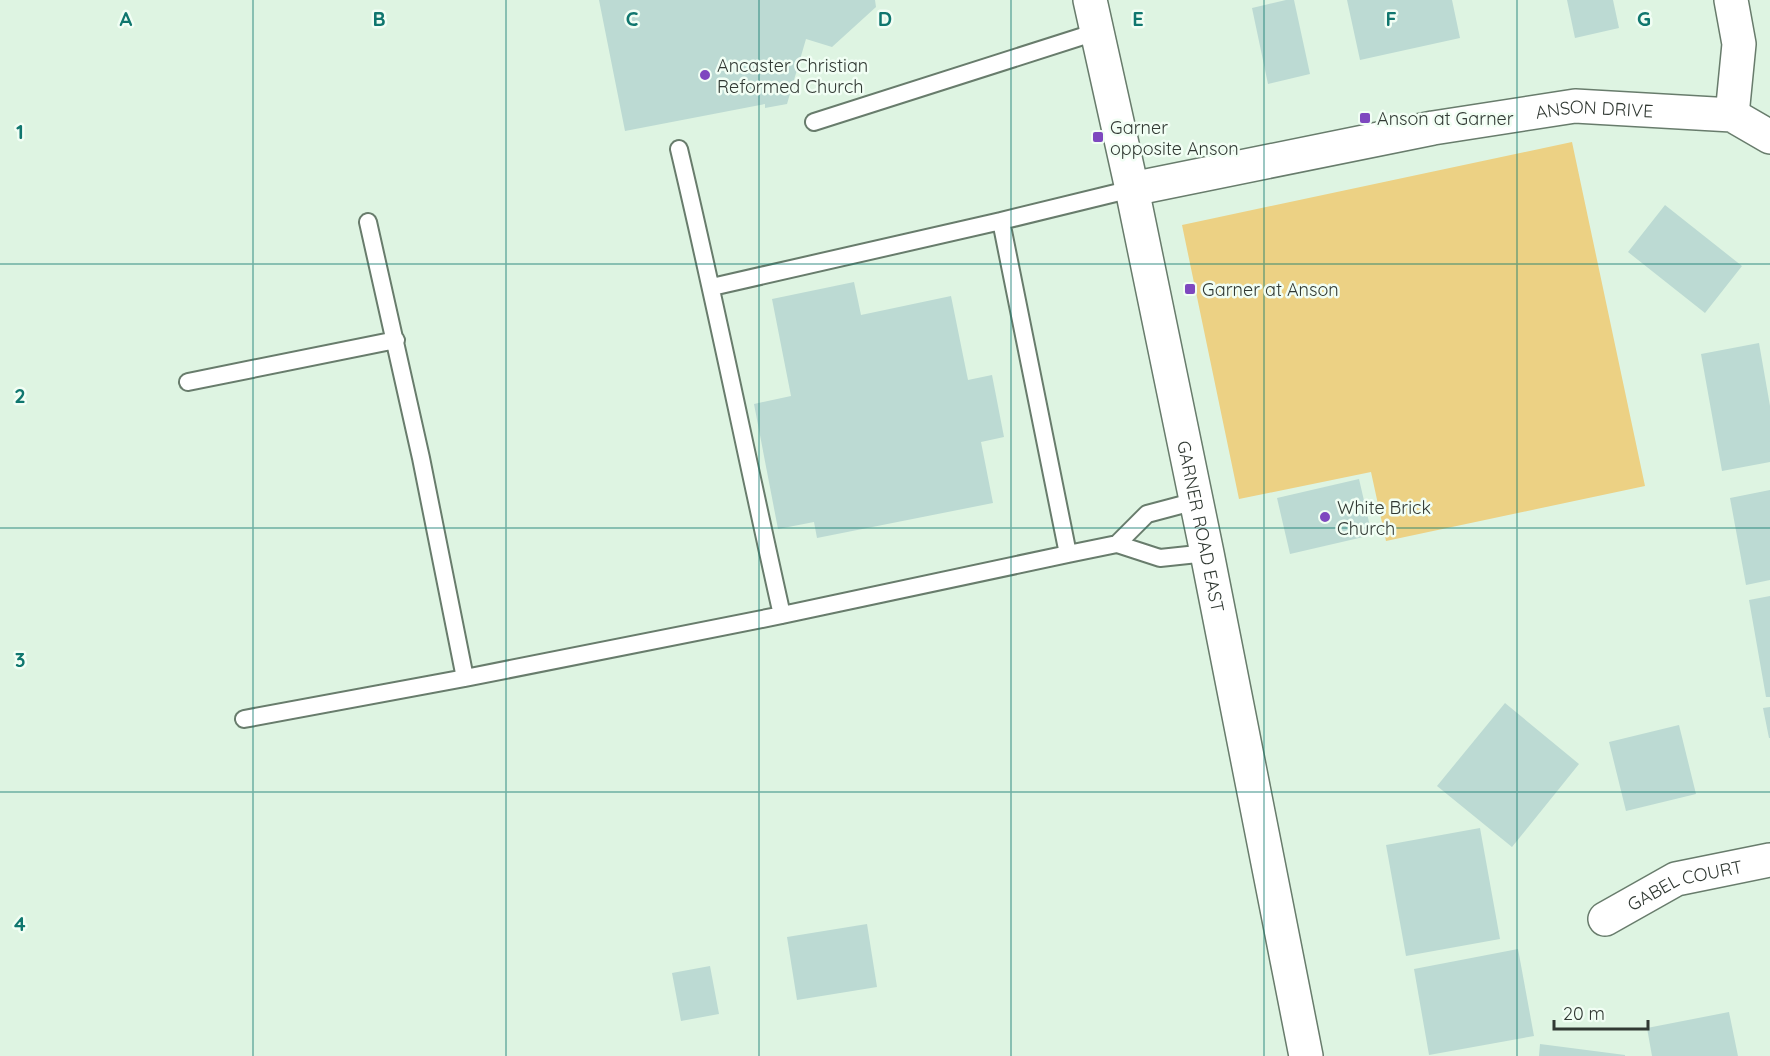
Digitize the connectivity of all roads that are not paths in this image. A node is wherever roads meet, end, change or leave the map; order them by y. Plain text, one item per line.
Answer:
1 (1090, 0) edge
2 (1731, 0) edge
3 (1096, 32) junction
4 (1732, 115) junction
5 (814, 122) dead end
6 (1770, 137) edge
7 (679, 149) dead end
8 (1132, 189) junction
9 (1001, 221) junction
10 (368, 222) dead end
11 (712, 287) junction
12 (396, 340) junction
13 (188, 382) dead end
14 (1196, 501) junction
15 (1118, 544) junction
16 (1207, 553) junction
17 (1068, 554) junction
18 (782, 615) junction
19 (465, 678) junction
20 (244, 719) dead end
21 (1770, 860) edge
22 (1605, 919) dead end
23 (1306, 1056) edge

1 - 3 main road, GARNER ROAD EAST
2 - 4 main road
3 - 5 lane
3 - 8 main road, GARNER ROAD EAST
4 - 6 main road, ANSON DRIVE
4 - 8 main road, ANSON DRIVE
7 - 11 lane
8 - 9 lane
8 - 14 main road, GARNER ROAD EAST
9 - 11 lane
9 - 17 lane
10 - 12 lane
11 - 18 lane
12 - 13 lane
12 - 19 lane
14 - 15 lane
14 - 16 main road, GARNER ROAD EAST
15 - 16 lane
15 - 17 lane
16 - 23 main road, GARNER ROAD EAST
17 - 18 lane
18 - 19 lane
19 - 20 lane
21 - 22 main road, GABEL COURT

